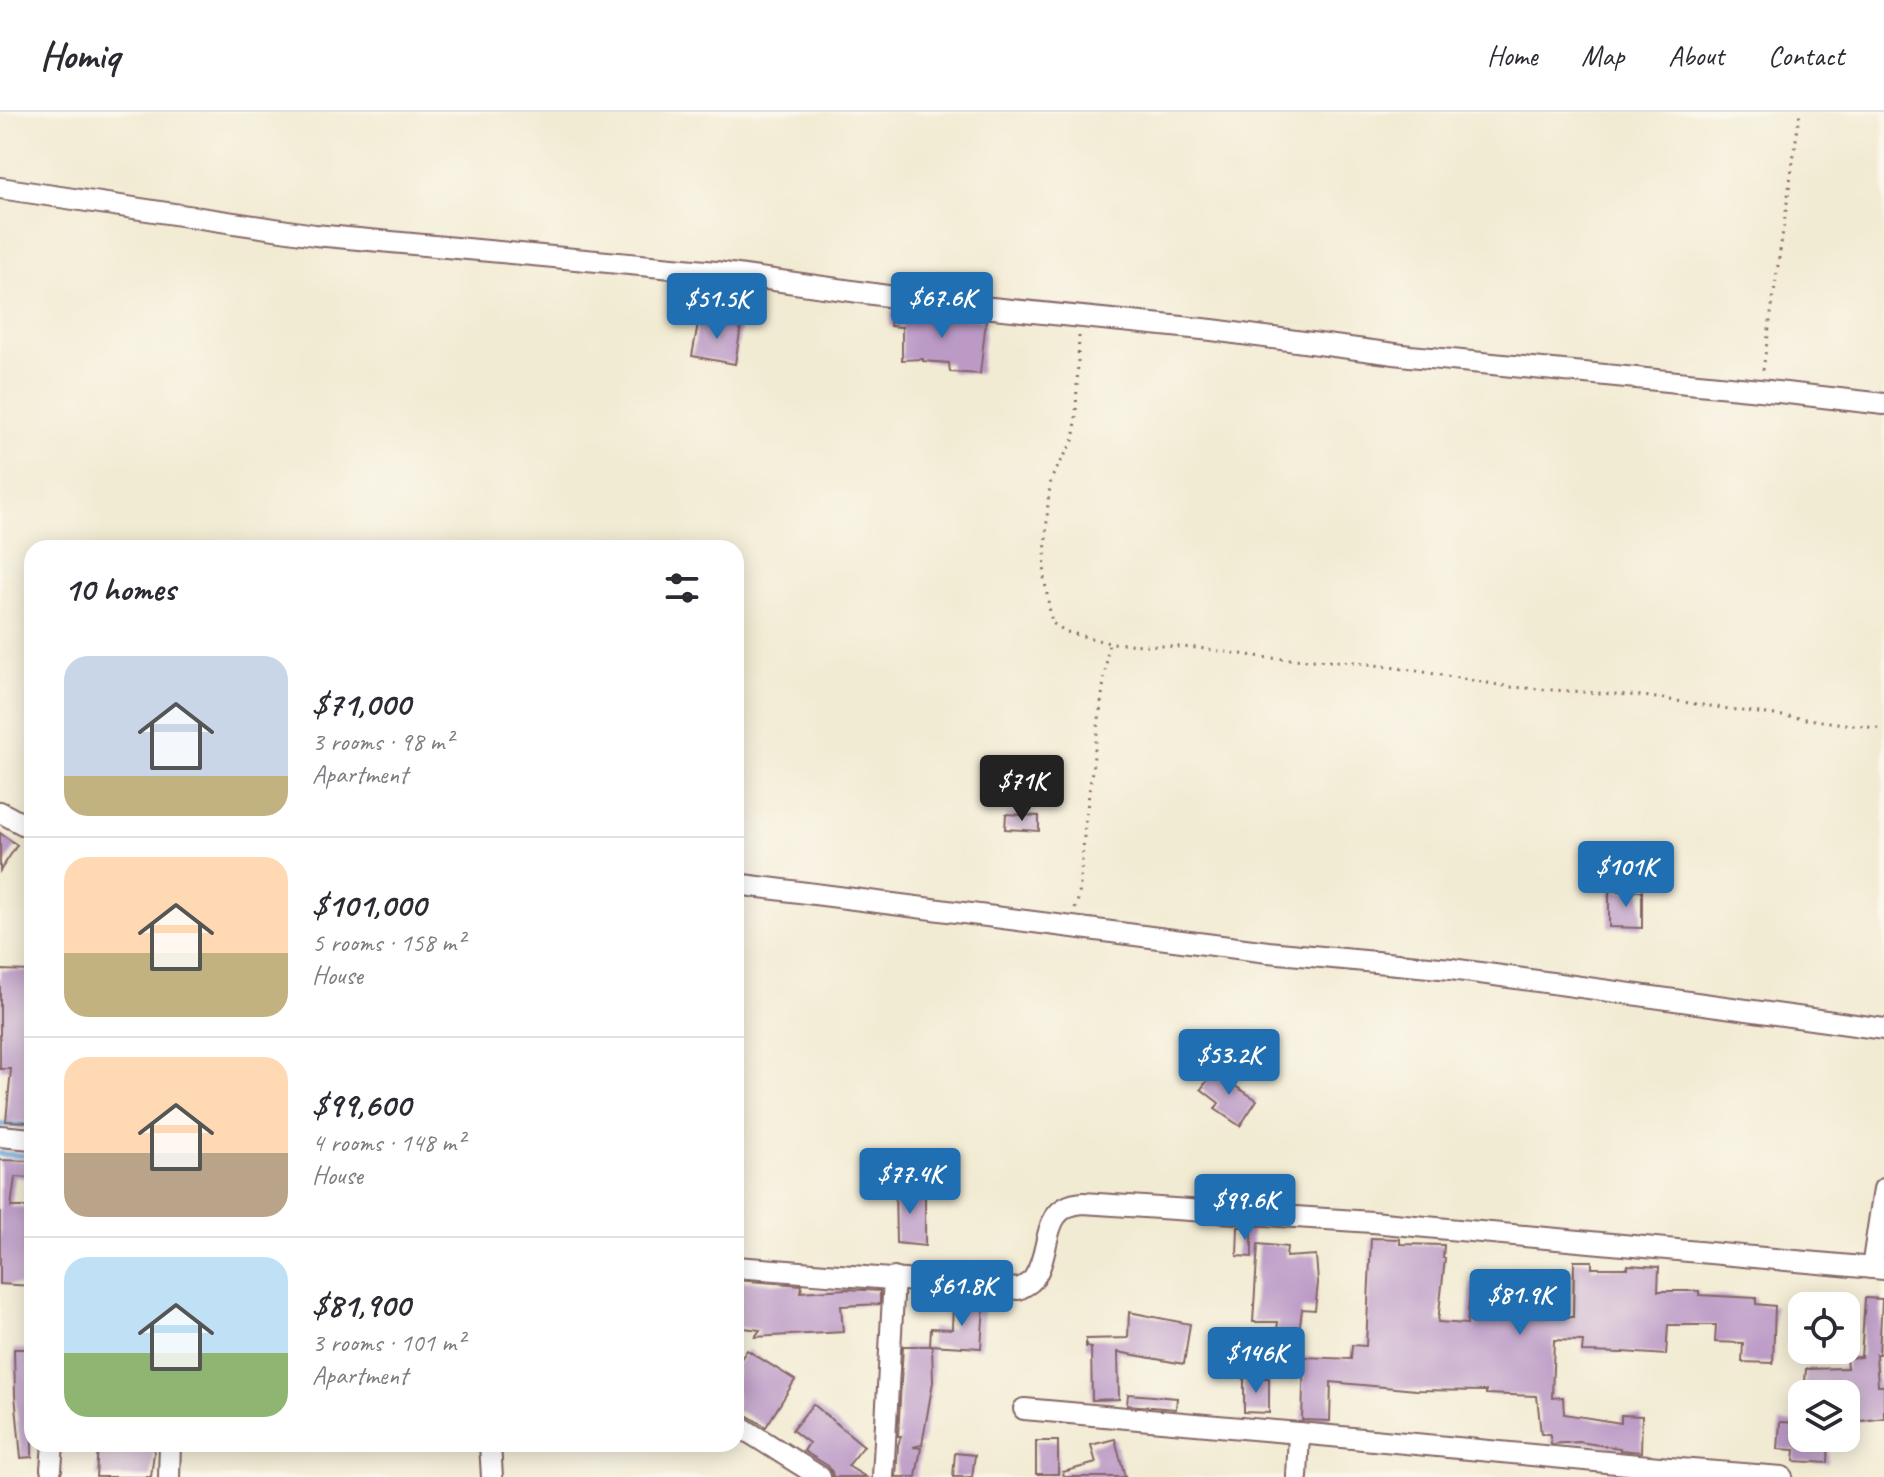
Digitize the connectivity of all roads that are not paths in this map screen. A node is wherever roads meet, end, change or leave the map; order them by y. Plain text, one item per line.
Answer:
1 (0, 188) edge
2 (1884, 404) edge
3 (0, 812) edge
4 (24, 825) edge
5 (744, 885) edge
6 (1884, 1029) edge
7 (0, 1136) edge
8 (24, 1138) edge
9 (1884, 1189) edge
10 (744, 1268) edge
11 (1878, 1268) edge
12 (894, 1278) junction
13 (1024, 1409) dead end
14 (744, 1429) edge
15 (1299, 1433) junction
16 (52, 1452) edge
17 (170, 1452) edge
18 (490, 1452) edge
19 (51, 1469) dead end
20 (1691, 1474) edge
21 (169, 1477) edge
22 (492, 1477) edge
23 (820, 1477) edge
24 (883, 1477) edge
25 (1297, 1477) edge
26 (1782, 1477) edge

1 - 2 street
3 - 4 street
5 - 6 street
7 - 8 street
9 - 11 street
10 - 12 street
11 - 12 street
12 - 24 street
13 - 15 street
14 - 23 street
15 - 20 street
15 - 25 street
16 - 19 street
17 - 21 street
18 - 22 street
20 - 26 street

